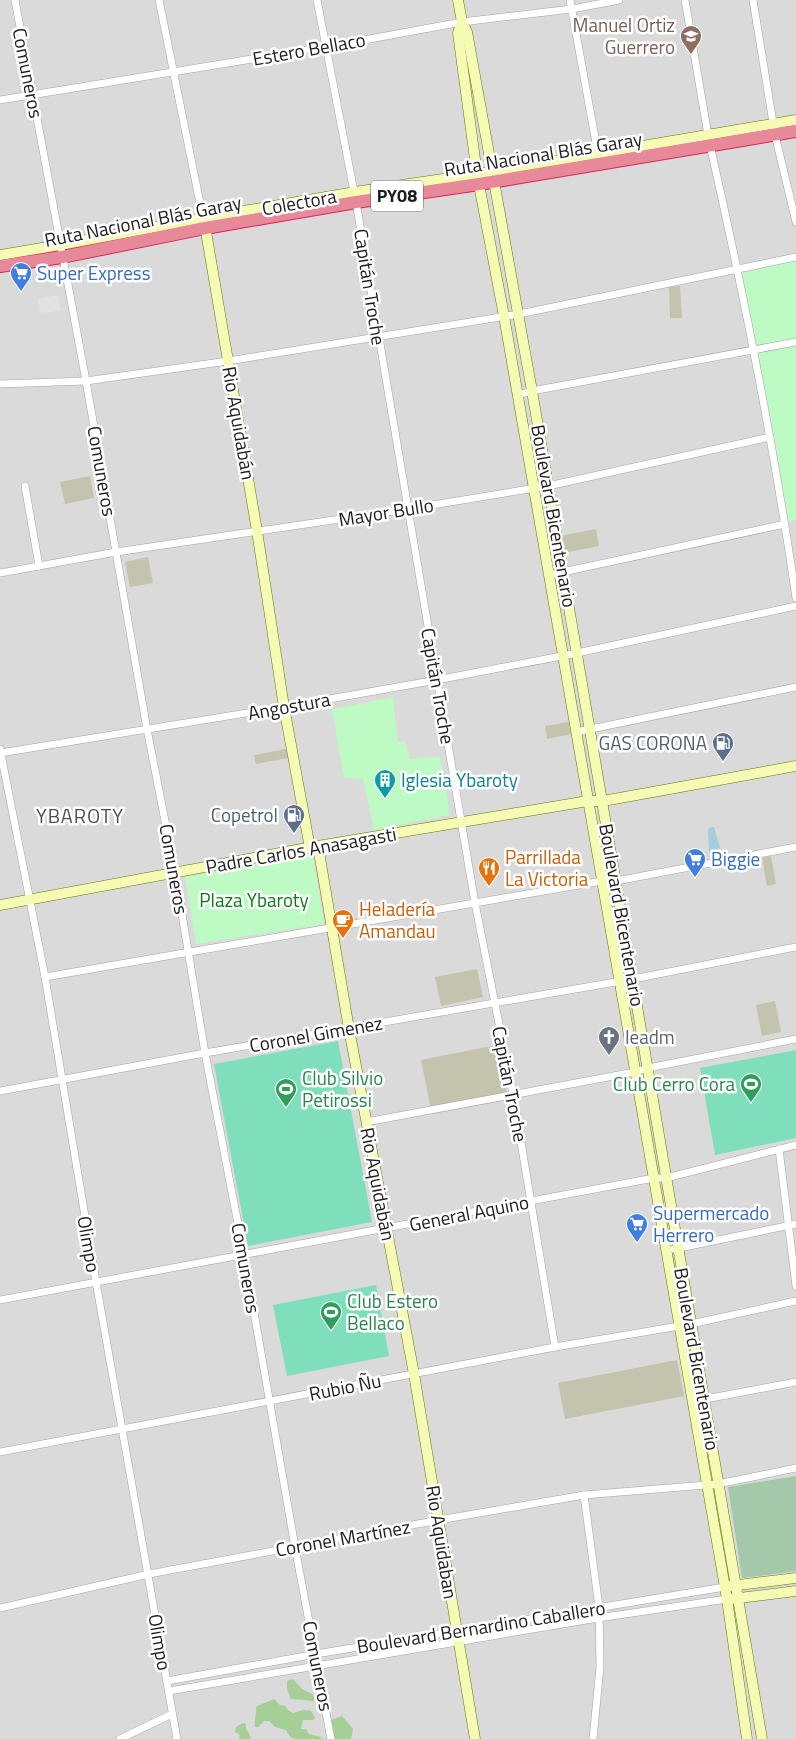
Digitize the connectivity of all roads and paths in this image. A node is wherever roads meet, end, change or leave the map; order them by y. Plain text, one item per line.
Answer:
1 (15, 0) edge
2 (159, 0) edge
3 (316, 0) edge
4 (458, 0) edge
5 (570, 0) edge
6 (619, 0) edge
7 (685, 0) edge
8 (753, 0) edge
9 (572, 9) junction
10 (462, 22) junction
11 (326, 47) junction
12 (174, 72) junction
13 (32, 94) junction
14 (0, 100) edge
15 (796, 120) edge
16 (774, 130) junction
17 (796, 131) edge
18 (709, 140) junction
19 (598, 154) junction
20 (493, 176) junction
21 (478, 179) junction
22 (355, 197) junction
23 (796, 222) edge
24 (204, 223) junction
25 (61, 251) junction
26 (0, 255) edge
27 (796, 256) edge
28 (0, 266) edge
29 (738, 269) junction
30 (519, 314) junction
31 (504, 316) junction
32 (379, 337) junction
33 (796, 342) edge
34 (753, 351) junction
35 (228, 361) junction
36 (86, 381) junction
37 (0, 384) edge
38 (532, 391) junction
39 (518, 395) junction
40 (770, 437) junction
41 (25, 486) dead end
42 (548, 486) junction
43 (534, 488) junction
44 (408, 509) junction
45 (785, 524) junction
46 (257, 531) junction
47 (116, 552) junction
48 (39, 566) junction
49 (0, 572) edge
50 (563, 572) junction
51 (549, 575) junction
52 (796, 598) edge
53 (796, 606) edge
54 (577, 653) junction
55 (563, 655) junction
56 (437, 680) junction
57 (796, 687) edge
58 (284, 707) junction
59 (147, 729) junction
60 (590, 730) junction
61 (576, 732) junction
62 (0, 752) edge
63 (796, 766) edge
64 (588, 801) junction
65 (603, 801) junction
66 (461, 822) junction
67 (314, 847) junction
68 (796, 847) edge
69 (175, 872) junction
70 (602, 881) junction
71 (616, 882) junction
72 (30, 900) junction
73 (475, 902) junction
74 (0, 905) edge
75 (331, 927) junction
76 (796, 947) edge
77 (188, 952) junction
78 (45, 977) junction
79 (633, 980) junction
80 (620, 981) junction
81 (495, 1003) junction
82 (349, 1029) junction
83 (796, 1039) edge
84 (205, 1053) junction
85 (648, 1068) junction
86 (635, 1072) junction
87 (61, 1079) junction
88 (0, 1091) edge
89 (513, 1094) junction
90 (366, 1122) junction
91 (796, 1146) edge
92 (779, 1149) junction
93 (654, 1178) junction
94 (666, 1178) junction
95 (532, 1201) junction
96 (792, 1224) edge
97 (386, 1229) junction
98 (678, 1248) junction
99 (666, 1251) junction
100 (244, 1256) junction
101 (96, 1282) junction
102 (796, 1286) edge
103 (0, 1300) edge
104 (796, 1302) edge
105 (691, 1324) junction
106 (679, 1325) junction
107 (555, 1347) junction
108 (414, 1374) junction
109 (796, 1382) edge
110 (704, 1399) junction
111 (270, 1401) junction
112 (692, 1401) junction
113 (122, 1430) junction
114 (0, 1452) edge
115 (796, 1468) edge
116 (718, 1484) junction
117 (707, 1485) junction
118 (584, 1495) junction
119 (439, 1520) junction
120 (295, 1547) junction
121 (149, 1574) junction
122 (796, 1578) edge
123 (730, 1586) junction
124 (796, 1591) edge
125 (732, 1599) junction
126 (599, 1607) junction
127 (0, 1608) edge
128 (598, 1618) junction
129 (457, 1630) junction
130 (459, 1641) junction
131 (316, 1654) junction
132 (318, 1665) junction
133 (167, 1681) junction
134 (169, 1691) junction
135 (172, 1714) junction
136 (120, 1739) edge
137 (177, 1739) edge
138 (331, 1739) edge
139 (475, 1739) edge
140 (593, 1739) edge
141 (746, 1739) edge
142 (762, 1739) edge

1 - 13 street, Comuneros
2 - 12 street, Rio Aquidabán
3 - 11 street, Capitán Troche
4 - 10 main road
5 - 9 street
6 - 9 street, Estero Bellaco
7 - 18 street
8 - 16 street
9 - 10 street, Estero Bellaco
9 - 19 street
10 - 11 street, Estero Bellaco
10 - 20 main road, Boulevard Bicentenario
10 - 21 main road, Boulevard Bicentenario
11 - 12 street, Estero Bellaco
11 - 22 street, Capitán Troche
12 - 13 street, Estero Bellaco
12 - 24 street, Rio Aquidabán
13 - 14 street, Estero Bellaco
13 - 25 street, Comuneros
15 - 16 main road
16 - 17 highway, Ruta Nacional Blás Garay / PY08
16 - 18 highway, Ruta Nacional Blás Garay / PY08
16 - 23 street
18 - 19 main road
18 - 20 highway, Ruta Nacional Blás Garay / PY08
18 - 29 street
19 - 20 main road
20 - 21 highway, Ruta Nacional Blás Garay / PY08
20 - 30 main road, Boulevard Bicentenario
21 - 22 highway, Ruta Nacional Blás Garay / PY08
21 - 31 main road, Boulevard Bicentenario
22 - 24 highway, Ruta Nacional Blás Garay / PY08
22 - 32 street, Capitán Troche
24 - 25 highway, Ruta Nacional Blás Garay / PY08
24 - 35 main road, Rio Aquidabán
25 - 26 main road
25 - 28 highway, Ruta Nacional Blás Garay / PY08
25 - 36 street, Comuneros
27 - 29 street
29 - 30 street
29 - 34 street
30 - 31 street
30 - 38 main road, Boulevard Bicentenario
31 - 32 street
31 - 39 main road, Boulevard Bicentenario
32 - 35 street
32 - 44 street, Capitán Troche
33 - 34 street
34 - 38 street
34 - 40 street
35 - 36 street
35 - 46 main road, Rio Aquidabán
36 - 37 street
36 - 47 street, Comuneros
38 - 39 street
38 - 42 main road, Boulevard Bicentenario
39 - 43 main road, Boulevard Bicentenario
40 - 42 street, Mayor Bullo
40 - 45 street
41 - 48 street
42 - 43 street, Mayor Bullo
42 - 50 main road, Boulevard Bicentenario
43 - 44 street, Mayor Bullo
43 - 51 main road, Boulevard Bicentenario
44 - 46 street, Mayor Bullo
44 - 56 street, Capitán Troche
45 - 50 street
45 - 52 street
46 - 47 street, Mayor Bullo
46 - 58 main road, Rio Aquidabán
47 - 48 street, Mayor Bullo
47 - 59 street, Comuneros
48 - 49 street, Mayor Bullo
50 - 51 street
50 - 54 main road, Boulevard Bicentenario
51 - 55 main road, Boulevard Bicentenario
53 - 54 street, Angostura
54 - 55 street, Angostura
54 - 60 main road, Boulevard Bicentenario
55 - 56 street, Angostura
55 - 61 main road, Boulevard Bicentenario
56 - 58 street, Angostura
56 - 66 street, Capitán Troche
57 - 60 street
58 - 59 street, Angostura
58 - 67 main road, Rio Aquidabán
59 - 62 street, Angostura
59 - 69 street, Comuneros
60 - 61 street
60 - 65 main road, Boulevard Bicentenario
61 - 64 main road, Boulevard Bicentenario
62 - 72 street, Olimpo
63 - 65 main road, Padre Carlos Anasagasti
64 - 65 main road, Padre Carlos Anasagasti
64 - 66 main road, Padre Carlos Anasagasti
64 - 70 main road, Boulevard Bicentenario
65 - 71 main road, Boulevard Bicentenario
66 - 67 main road, Padre Carlos Anasagasti
66 - 73 street, Capitán Troche
67 - 69 main road, Padre Carlos Anasagasti
67 - 75 main road, Rio Aquidabán
68 - 71 street
69 - 72 main road, Padre Carlos Anasagasti
69 - 77 street, Comuneros
70 - 71 street
70 - 73 street
70 - 80 main road, Boulevard Bicentenario
71 - 79 main road, Boulevard Bicentenario
72 - 74 main road, Padre Carlos Anasagasti
72 - 78 street, Olimpo
73 - 75 street
73 - 81 street, Capitán Troche
75 - 77 street
75 - 82 main road, Rio Aquidabán
76 - 79 street, Coronel Gimenez
77 - 78 street
77 - 84 street, Comuneros
78 - 87 street, Olimpo
79 - 80 street, Coronel Gimenez
79 - 85 main road, Boulevard Bicentenario
80 - 81 street, Coronel Gimenez
80 - 86 main road, Boulevard Bicentenario
81 - 82 street, Coronel Gimenez
81 - 89 street, Capitán Troche
82 - 84 street, Coronel Gimenez
82 - 90 main road, Rio Aquidabán
83 - 85 street
84 - 87 street, Coronel Gimenez
84 - 100 street, Comuneros
85 - 86 street
85 - 94 main road, Boulevard Bicentenario
86 - 89 street
86 - 93 main road, Boulevard Bicentenario
87 - 88 street, Coronel Gimenez
87 - 101 street, Olimpo
89 - 90 street
89 - 95 street, Capitán Troche
90 - 97 main road, Rio Aquidabán
91 - 92 street, General Aquino
92 - 94 street, General Aquino
92 - 96 street
93 - 94 street, General Aquino
93 - 95 street, General Aquino
93 - 99 main road, Boulevard Bicentenario
94 - 98 main road, Boulevard Bicentenario
95 - 97 street, General Aquino
95 - 107 street, Capitán Troche
96 - 98 street
96 - 102 street
97 - 100 street, General Aquino
97 - 108 main road, Rio Aquidabán
98 - 99 street
98 - 105 main road, Boulevard Bicentenario
99 - 106 main road, Boulevard Bicentenario
100 - 101 street, General Aquino
100 - 111 street, Comuneros
101 - 103 street, General Aquino
101 - 113 street, Olimpo
104 - 105 street, Rubio Ñu
105 - 106 street, Rubio Ñu
105 - 110 main road, Boulevard Bicentenario
106 - 107 street, Rubio Ñu
106 - 112 main road, Boulevard Bicentenario
107 - 108 street, Rubio Ñu
108 - 111 street, Rubio Ñu
108 - 119 main road, Rio Aquidaban
109 - 110 street
110 - 112 street
110 - 116 main road, Boulevard Bicentenario
111 - 113 street, Rubio Ñu
111 - 120 street, Comuneros
112 - 117 main road, Boulevard Bicentenario
113 - 114 street, Rubio Ñu
113 - 121 street, Olimpo
115 - 116 street, Coronel Martínez
116 - 117 street, Coronel Martínez
116 - 123 main road, Boulevard Bicentenario
117 - 118 street, Coronel Martínez
117 - 123 main road, Boulevard Bicentenario
118 - 119 street, Coronel Martínez
118 - 126 street
119 - 120 street, Coronel Martínez
119 - 129 main road, Rio Aquidaban
120 - 121 street, Coronel Martínez
120 - 131 street, Comuneros
121 - 127 street, Coronel Martínez
121 - 133 street, Olimpo
122 - 123 main road, Boulevard Bernardino Caballero
123 - 125 main road, Boulevard Bicentenario
123 - 126 street, Boulevard Bernardino Caballero
124 - 125 main road, Boulevard Bernardino Caballero
125 - 128 street, Boulevard Bernardino Caballero
125 - 141 main road, Boulevard Bicentenario
125 - 142 main road, Boulevard Bicentenario
126 - 128 street
126 - 129 street, Boulevard Bernardino Caballero
128 - 130 street, Boulevard Bernardino Caballero
128 - 140 street
129 - 130 main road, Rio Aquidaban
129 - 131 street, Boulevard Bernardino Caballero
130 - 132 street, Boulevard Bernardino Caballero
130 - 139 main road, Rio Aquidaban
131 - 132 street, Comuneros
131 - 133 street, Boulevard Bernardino Caballero
132 - 134 street, Boulevard Bernardino Caballero
132 - 138 street, Comuneros
133 - 134 street, Olimpo
134 - 135 street, Olimpo
135 - 136 street
135 - 137 street, Olimpo

